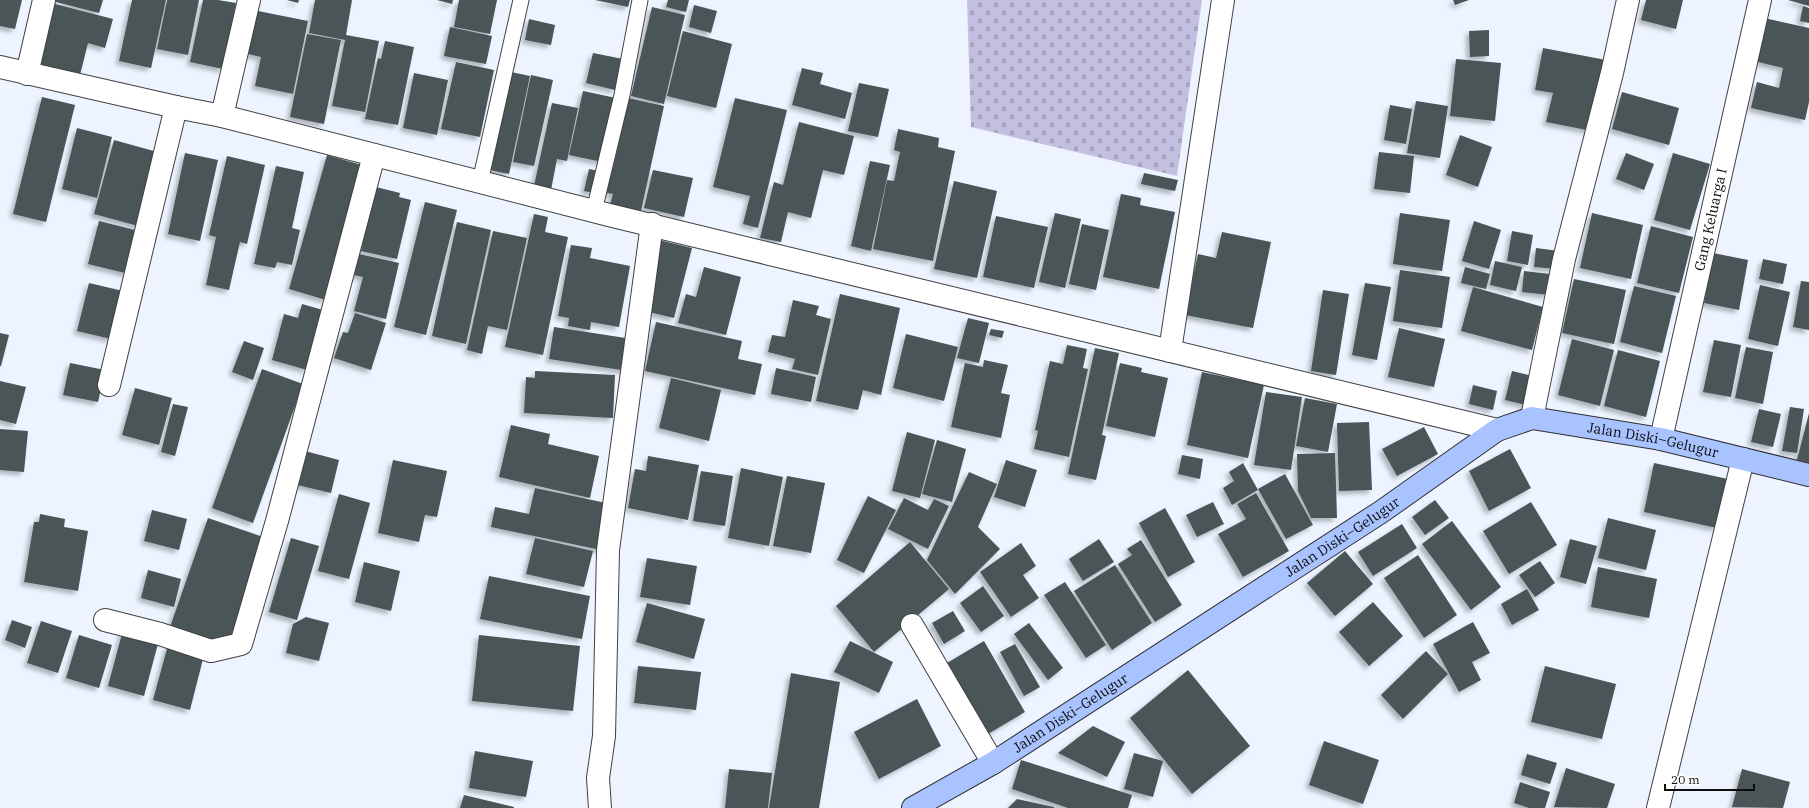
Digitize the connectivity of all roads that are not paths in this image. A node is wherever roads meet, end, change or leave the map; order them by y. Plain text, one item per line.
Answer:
1 (44, 0) edge
2 (249, 0) edge
3 (521, 0) edge
4 (640, 0) edge
5 (1223, 0) edge
6 (1628, 0) edge
7 (1760, 0) edge
8 (0, 67) edge
9 (27, 74) junction
10 (176, 107) junction
11 (222, 116) junction
12 (374, 155) junction
13 (480, 182) junction
14 (594, 211) junction
15 (652, 224) junction
16 (1170, 351) junction
17 (108, 385) dead end
18 (1532, 418) junction
19 (1497, 430) junction
20 (1661, 439) junction
21 (1743, 458) junction
22 (1809, 475) edge
23 (105, 620) dead end
24 (912, 625) dead end
25 (993, 763) junction
26 (600, 808) edge
27 (913, 808) edge
28 (1658, 808) edge

1 - 9 street
2 - 11 street
3 - 13 lane
4 - 14 lane
5 - 16 street
6 - 18 street
7 - 20 street, Gang Keluarga I
8 - 9 street
9 - 10 street
10 - 11 street
10 - 17 street
11 - 12 street
12 - 13 street
12 - 23 street
13 - 14 street
14 - 15 street
15 - 16 street
15 - 26 street
16 - 19 street
18 - 19 main road, Jalan Diski–Gelugur
18 - 20 main road, Jalan Diski–Gelugur
19 - 25 main road, Jalan Diski–Gelugur
20 - 21 main road, Jalan Diski–Gelugur
21 - 22 main road, Jalan Diski–Gelugur
21 - 28 street
24 - 25 street
25 - 27 main road, Jalan Diski–Gelugur

